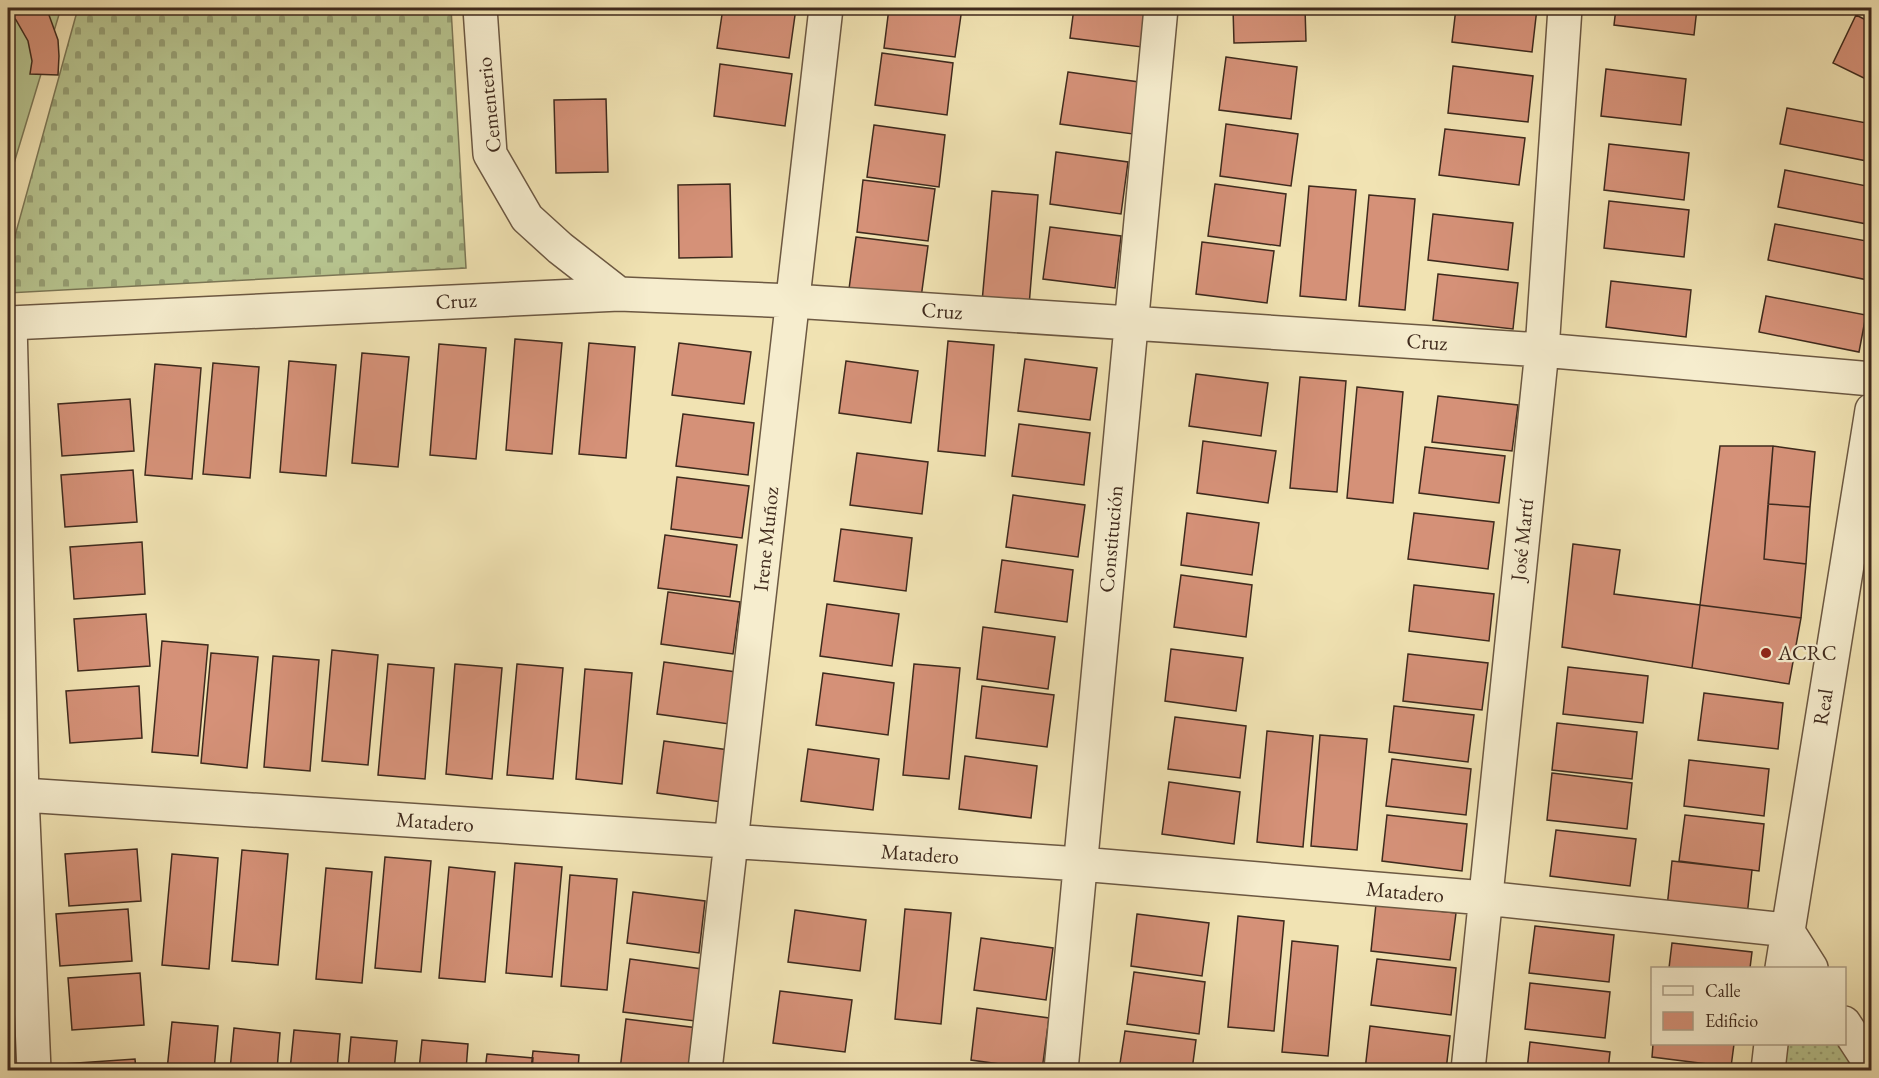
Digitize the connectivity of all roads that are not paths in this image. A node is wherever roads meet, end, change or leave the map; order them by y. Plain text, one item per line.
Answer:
1 (480, 8) edge
2 (826, 8) edge
3 (1161, 8) edge
4 (1565, 8) edge
5 (619, 294) junction
6 (793, 301) junction
7 (1131, 323) junction
8 (1542, 350) junction
9 (1872, 380) edge
10 (1872, 410) edge
11 (15, 795) edge
12 (731, 842) junction
13 (1080, 864) junction
14 (1485, 898) junction
15 (1787, 930) junction
16 (1782, 967) edge
17 (1810, 967) edge
18 (1846, 1025) edge
19 (1771, 1045) edge
20 (1872, 1066) edge
21 (34, 1071) edge
22 (705, 1071) edge
23 (1061, 1071) edge
24 (1468, 1071) edge
25 (1768, 1071) edge

1 - 5 street, Cementerio
2 - 6 street, Irene Muñoz
3 - 7 street, Constitución
4 - 8 street, José Martí
5 - 6 street, Cruz
5 - 11 street, Cruz
6 - 7 street, Cruz
6 - 12 street, Irene Muñoz
7 - 8 street, Cruz
7 - 13 street, Constitución
8 - 9 street, Cruz
8 - 14 street, José Martí
10 - 15 street, Real
11 - 12 street, Matadero
11 - 21 street
12 - 13 street, Matadero
12 - 22 street, Irene Muñoz
13 - 14 street, Matadero
13 - 23 street, Constitución
14 - 15 street, Matadero
14 - 24 street, José Martí
15 - 16 street, Real
15 - 17 street
18 - 20 street
19 - 25 street

